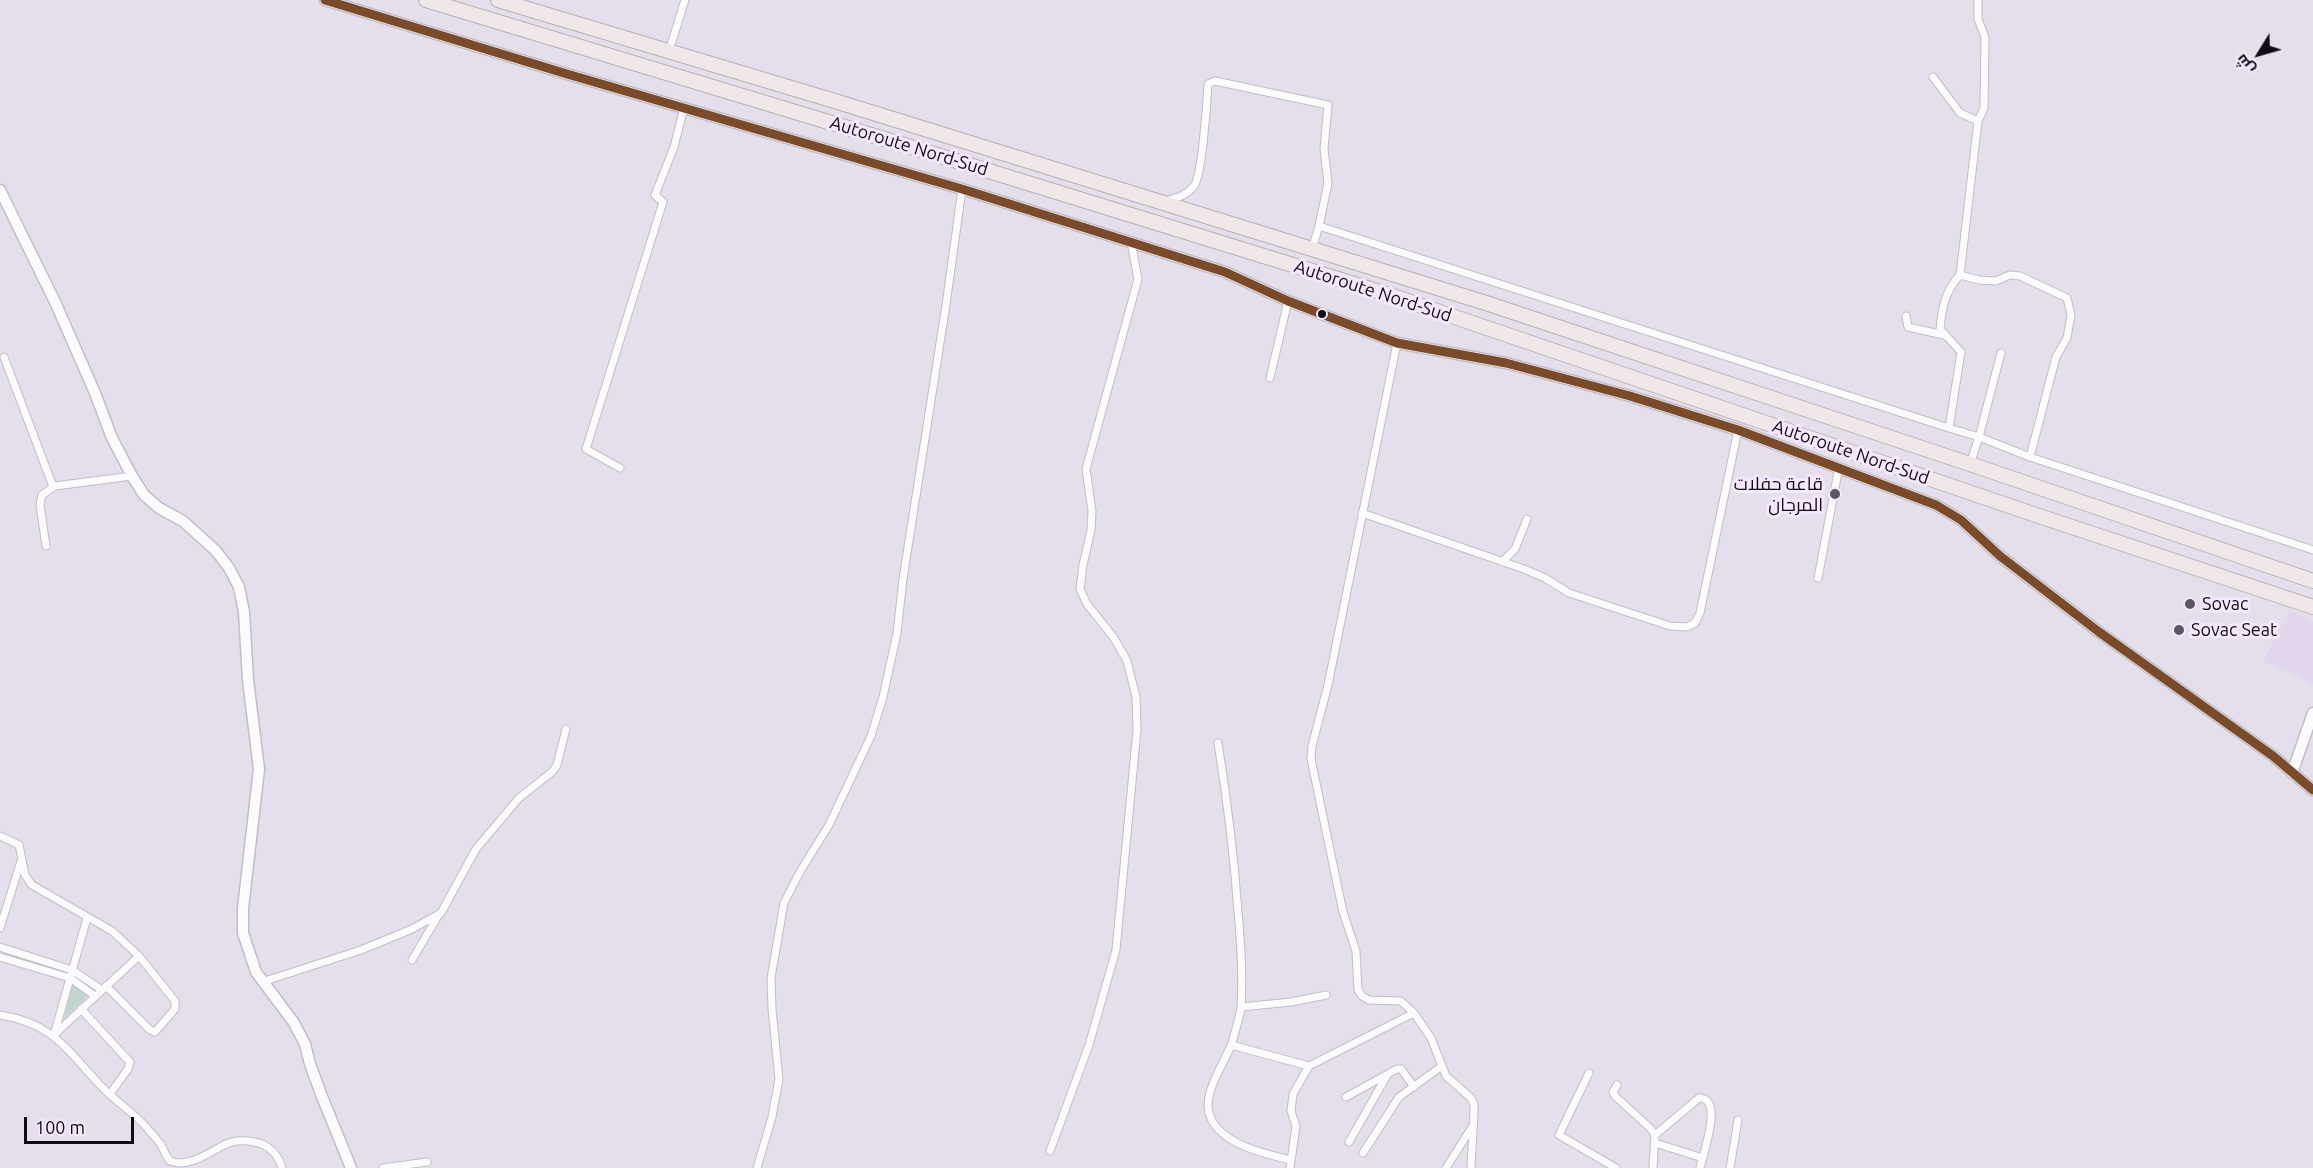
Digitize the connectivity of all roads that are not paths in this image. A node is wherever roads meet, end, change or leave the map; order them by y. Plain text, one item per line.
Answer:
1 (326, 0) edge
2 (426, 0) edge
3 (498, 0) edge
4 (685, 0) edge
5 (1978, 0) edge
6 (669, 51) junction
7 (1933, 77) dead end
8 (684, 108) junction
9 (1978, 121) junction
10 (962, 189) junction
11 (0, 190) edge
12 (1162, 202) junction
13 (1319, 226) junction
14 (1131, 242) junction
15 (1312, 249) junction
16 (1960, 275) junction
17 (1288, 301) junction
18 (1906, 316) dead end
19 (1944, 335) junction
20 (1397, 343) junction
21 (2001, 352) dead end
22 (4, 357) dead end
23 (1270, 378) dead end
24 (1949, 428) junction
25 (1738, 430) junction
26 (1979, 437) junction
27 (2030, 457) junction
28 (1970, 464) junction
29 (1839, 467) junction
30 (620, 468) dead end
31 (132, 476) junction
32 (55, 486) junction
33 (1362, 513) junction
34 (1527, 519) dead end
35 (46, 546) dead end
36 (2313, 550) edge
37 (1502, 562) junction
38 (1818, 578) dead end
39 (2313, 581) edge
40 (2313, 607) edge
41 (2313, 713) edge
42 (566, 729) dead end
43 (1218, 743) dead end
44 (2292, 773) junction
45 (2313, 790) edge
46 (0, 836) edge
47 (21, 861) junction
48 (441, 912) junction
49 (87, 918) junction
50 (0, 928) edge
51 (0, 947) edge
52 (139, 956) junction
53 (0, 957) edge
54 (412, 960) dead end
55 (72, 970) junction
56 (70, 978) junction
57 (262, 982) junction
58 (104, 988) junction
59 (1326, 995) dead end
60 (95, 996) junction
61 (1241, 1006) junction
62 (81, 1010) junction
63 (1414, 1013) junction
64 (0, 1015) edge
65 (54, 1035) junction
66 (1231, 1044) junction
67 (1442, 1065) junction
68 (1309, 1066) junction
69 (1589, 1072) dead end
70 (1390, 1073) junction
71 (1617, 1085) dead end
72 (1414, 1087) junction
73 (110, 1094) junction
74 (1346, 1097) dead end
75 (1738, 1120) dead end
76 (1473, 1126) junction
77 (1655, 1139) junction
78 (1349, 1142) dead end
79 (1050, 1151) dead end
80 (1363, 1153) dead end
81 (1702, 1158) junction
82 (1291, 1160) junction
83 (427, 1162) dead end
84 (282, 1168) edge
85 (351, 1168) edge
86 (383, 1168) edge
87 (757, 1168) edge
88 (1290, 1168) edge
89 (1446, 1168) edge
90 (1471, 1168) edge
91 (1616, 1168) edge
92 (1653, 1168) edge
93 (1700, 1168) edge
94 (1730, 1168) edge

1 - 8 street
2 - 40 highway, Autoroute Nord-Sud
3 - 6 highway, Autoroute Nord-Sud
4 - 6 street
5 - 9 street
6 - 12 highway, Autoroute Nord-Sud
7 - 9 street
8 - 10 street
8 - 30 street
9 - 16 street
10 - 14 street
10 - 87 street
11 - 31 street
12 - 13 street
12 - 15 highway, Autoroute Nord-Sud
13 - 15 street
13 - 24 street
14 - 17 street
14 - 79 street
15 - 28 highway, Autoroute Nord-Sud
16 - 19 street
16 - 27 street
17 - 20 street
17 - 23 street
18 - 19 street
19 - 24 street
20 - 25 street
20 - 33 street
21 - 26 street
22 - 32 street
24 - 26 street
25 - 29 street
25 - 37 street
26 - 27 street
26 - 28 street
27 - 36 street
28 - 39 highway, Autoroute Nord-Sud
29 - 38 street
29 - 44 street
31 - 32 street
31 - 57 street
32 - 35 street
33 - 37 street
33 - 63 street
34 - 37 street
41 - 44 street
42 - 48 street
43 - 61 street
44 - 45 street
46 - 47 street
47 - 49 street
47 - 50 street
48 - 54 street
48 - 57 street
49 - 52 street
49 - 55 street
51 - 55 street
52 - 58 street
52 - 58 street
53 - 56 street
55 - 56 street
55 - 58 street
56 - 60 street
56 - 65 street
57 - 85 street
58 - 60 street
59 - 61 street
60 - 62 street
61 - 66 street
62 - 65 street
62 - 73 street
63 - 67 street
63 - 68 street
64 - 65 street
65 - 73 street
66 - 68 street
66 - 82 street
67 - 72 street
67 - 76 street
68 - 82 street
69 - 91 street
70 - 72 street
70 - 74 street
70 - 78 street
71 - 77 street
72 - 80 street
73 - 84 street
75 - 94 street
76 - 89 street
76 - 90 street
77 - 81 street
77 - 81 street
77 - 92 street
81 - 93 street
82 - 88 street
83 - 86 street

